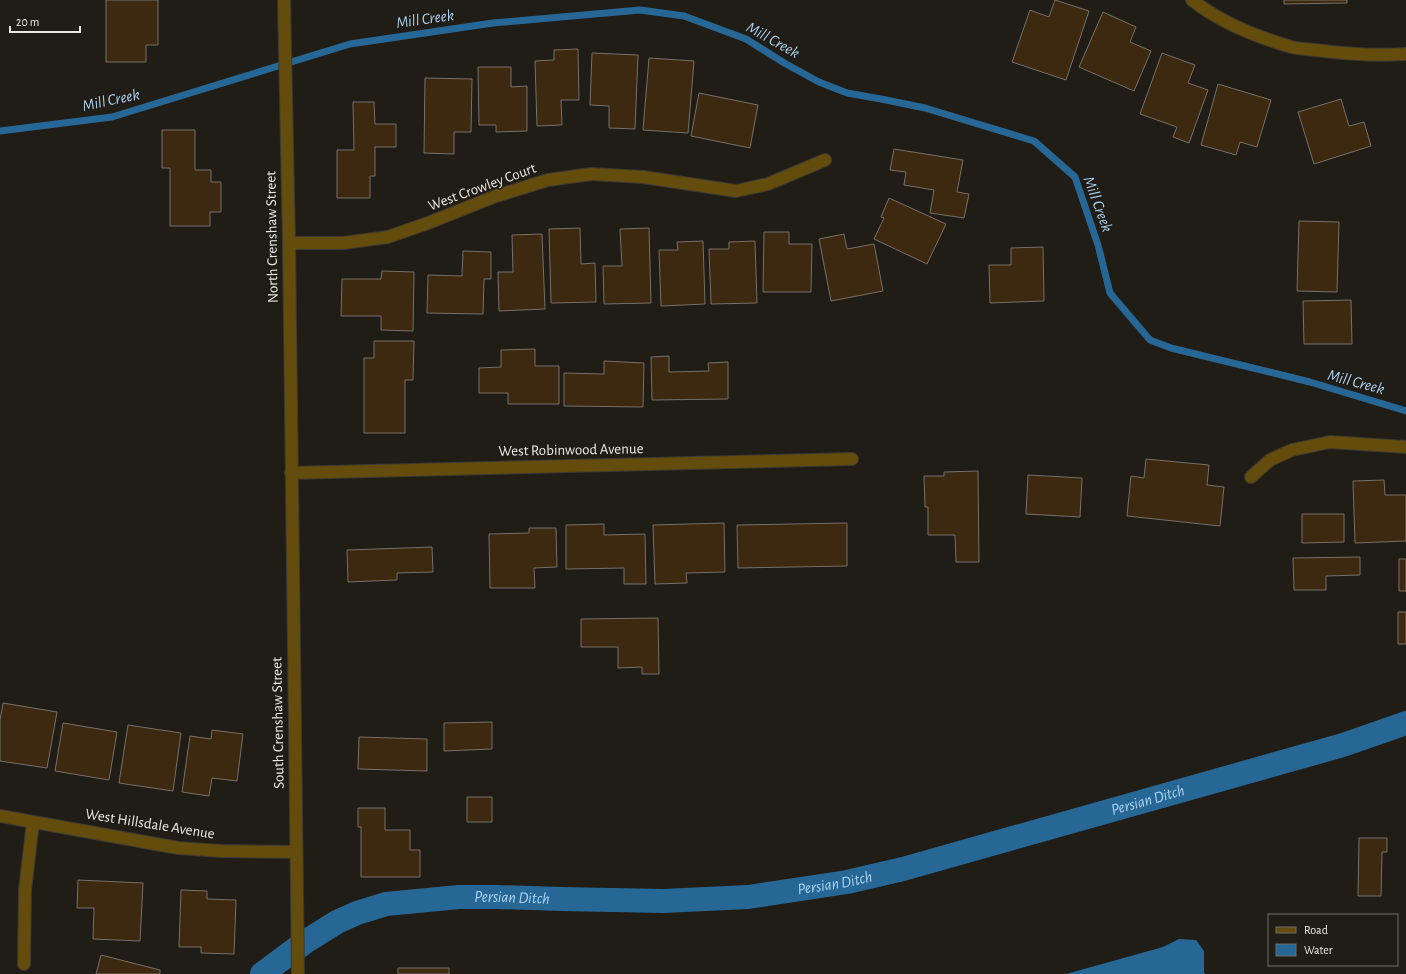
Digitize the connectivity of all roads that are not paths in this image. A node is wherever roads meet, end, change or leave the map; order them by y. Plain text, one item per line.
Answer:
1 (284, 0) edge
2 (1192, 0) edge
3 (1406, 54) edge
4 (825, 160) dead end
5 (289, 243) junction
6 (1406, 447) edge
7 (852, 459) dead end
8 (292, 473) junction
9 (1252, 477) dead end
10 (0, 816) edge
11 (33, 822) junction
12 (296, 852) junction
13 (24, 964) dead end
14 (297, 971) edge

1 - 5 street, North Crenshaw Street
2 - 3 street
4 - 5 street, West Crowley Court
5 - 8 street, North Crenshaw Street
6 - 9 street
7 - 8 street, West Robinwood Avenue
8 - 12 street, South Crenshaw Street
10 - 11 street, West Hillsdale Avenue
11 - 12 street, West Hillsdale Avenue
11 - 13 street
12 - 14 street, South Crenshaw Street

